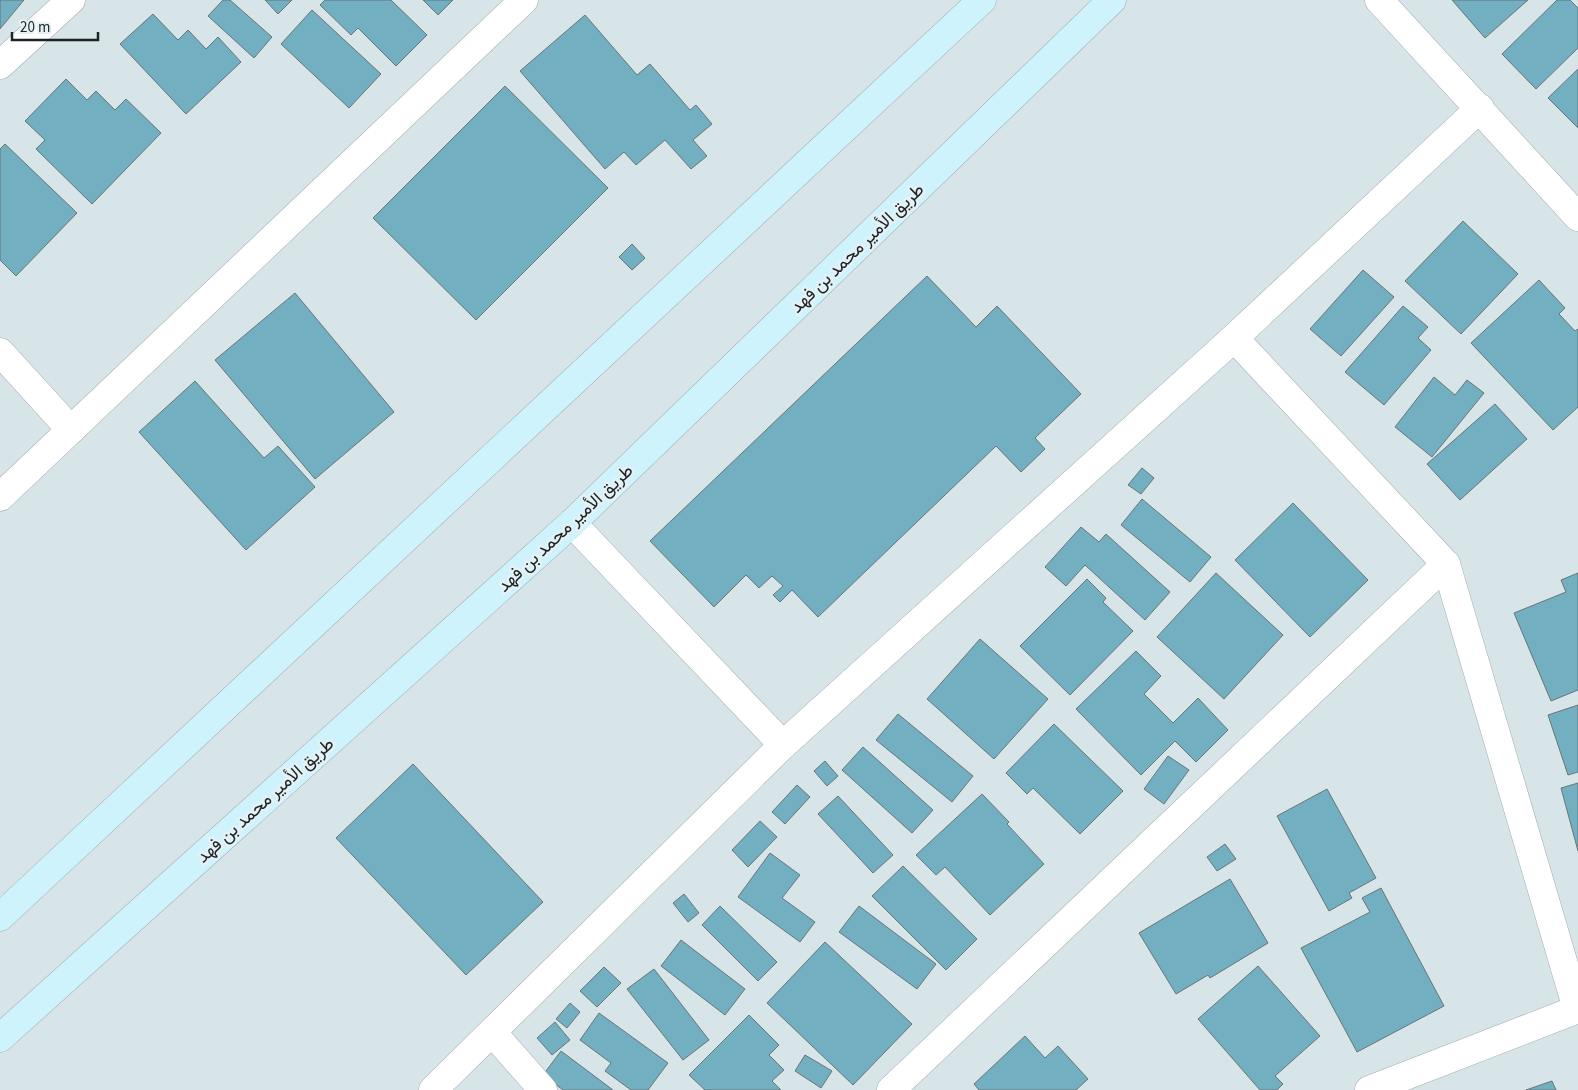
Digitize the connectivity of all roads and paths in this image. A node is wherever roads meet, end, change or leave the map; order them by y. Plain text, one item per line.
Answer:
1 (71, 0) edge
2 (524, 0) edge
3 (982, 0) edge
4 (1112, 0) edge
5 (1380, 0) edge
6 (0, 65) edge
7 (1480, 108) junction
8 (1578, 217) edge
9 (1234, 338) junction
10 (0, 352) edge
11 (71, 430) junction
12 (0, 497) edge
13 (572, 523) junction
14 (1446, 564) junction
15 (784, 745) junction
16 (0, 917) edge
17 (1578, 1009) edge
18 (492, 1032) junction
19 (0, 1038) edge
20 (433, 1090) edge
21 (543, 1090) edge
22 (891, 1090) edge
23 (1369, 1090) edge

1 - 6 street
2 - 11 street
3 - 16 street
4 - 13 street, طريق الأمير محمد بن فهد
5 - 7 street
7 - 8 street
7 - 9 street
9 - 14 street
9 - 15 street
10 - 11 street
11 - 12 street
13 - 15 street
13 - 19 street, طريق الأمير محمد بن فهد
14 - 17 street
14 - 22 street
15 - 18 street
17 - 23 street
18 - 20 street
18 - 21 street

